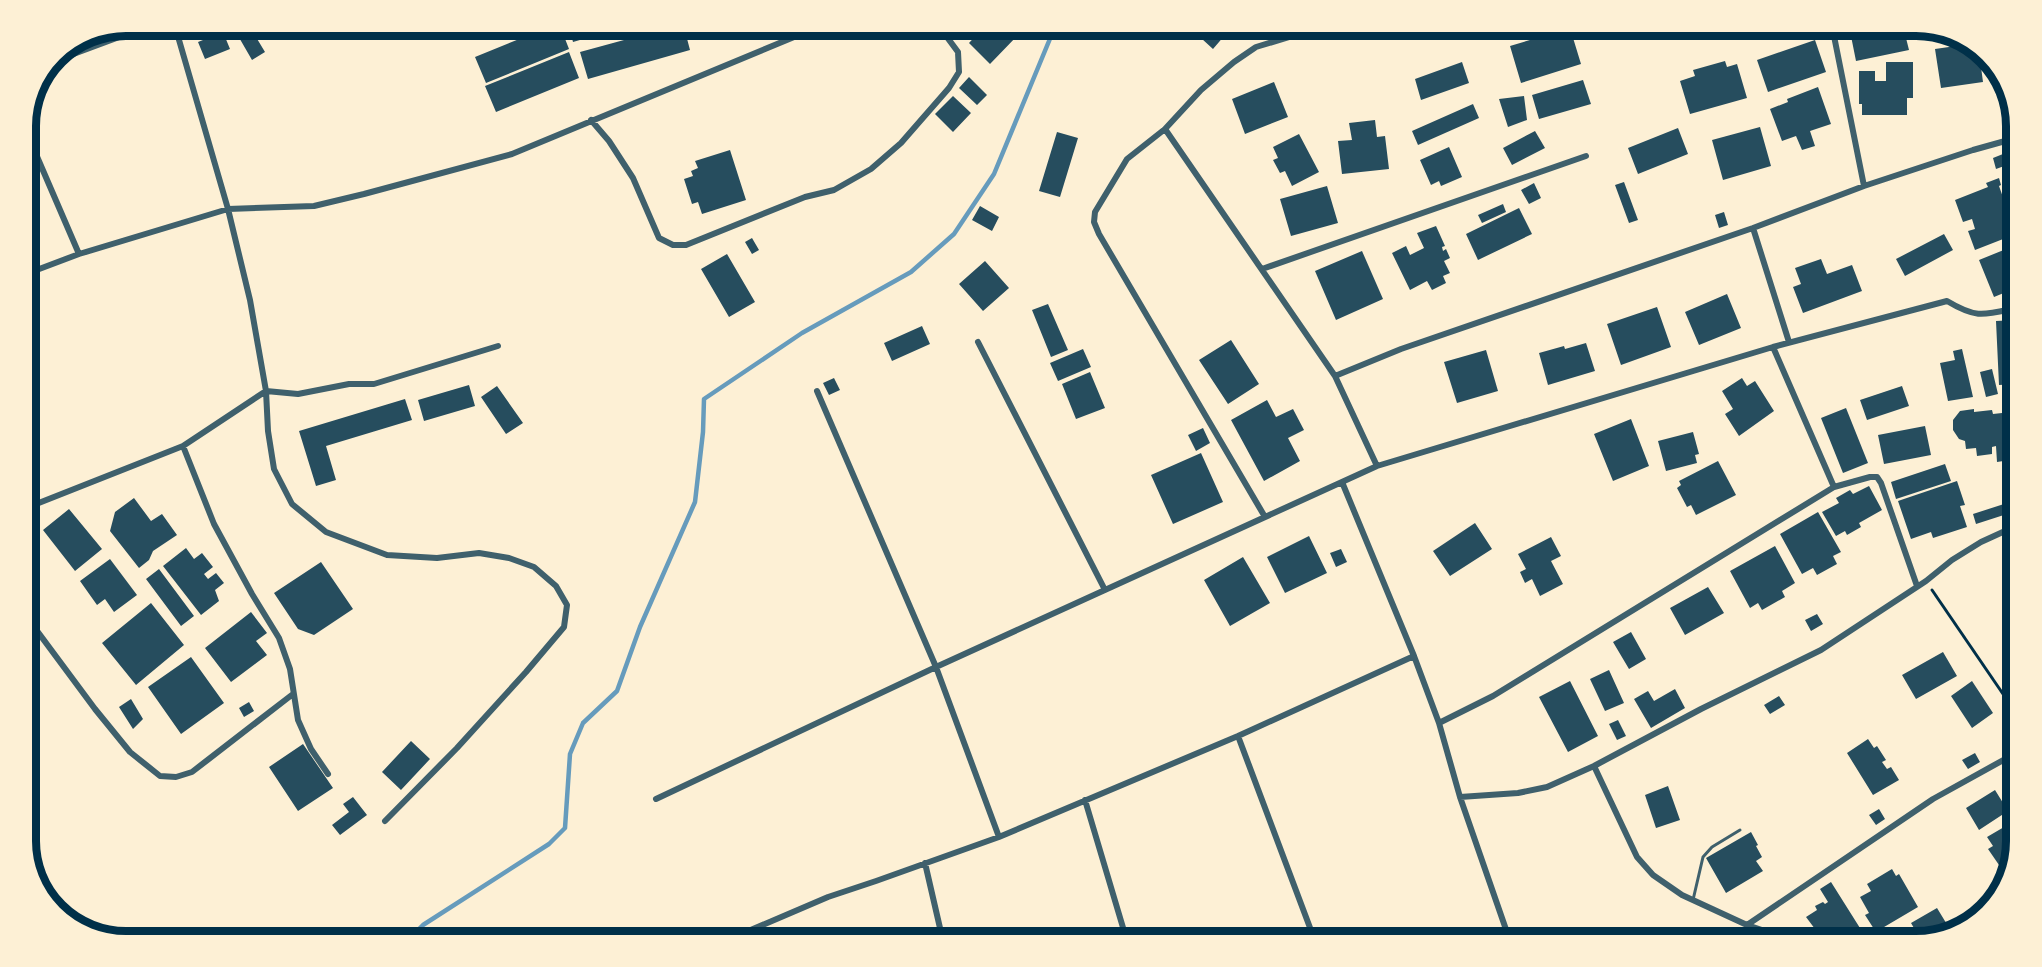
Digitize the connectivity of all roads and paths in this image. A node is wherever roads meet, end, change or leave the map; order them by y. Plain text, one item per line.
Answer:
1 (178, 36) edge
2 (796, 36) edge
3 (946, 36) edge
4 (1290, 36) edge
5 (1834, 36) edge
6 (121, 37) edge
7 (71, 55) edge
8 (591, 120) junction
9 (1166, 129) junction
10 (2006, 141) edge
11 (36, 154) edge
12 (1586, 156) dead end
13 (1864, 186) junction
14 (228, 209) junction
15 (1753, 228) junction
16 (79, 254) junction
17 (1263, 269) junction
18 (36, 270) edge
19 (2006, 310) edge
20 (978, 342) dead end
21 (1789, 342) junction
22 (498, 346) dead end
23 (1773, 347) junction
24 (1335, 376) junction
25 (266, 391) junction
26 (817, 391) dead end
27 (183, 446) junction
28 (1377, 466) junction
29 (1342, 482) junction
30 (1834, 487) junction
31 (36, 504) edge
32 (1265, 517) junction
33 (2006, 531) edge
34 (1926, 581) junction
35 (1917, 586) junction
36 (1105, 590) junction
37 (36, 629) edge
38 (1414, 656) junction
39 (936, 667) junction
40 (293, 694) junction
41 (2006, 698) edge
42 (1439, 723) junction
43 (1238, 736) junction
44 (2006, 759) edge
45 (1594, 766) junction
46 (328, 774) dead end
47 (1460, 797) junction
48 (656, 799) dead end
49 (1085, 800) junction
50 (385, 821) dead end
51 (1740, 830) dead end
52 (999, 837) junction
53 (925, 863) junction
54 (1693, 900) junction
55 (1747, 925) junction
56 (750, 931) edge
57 (940, 931) edge
58 (1124, 931) edge
59 (1311, 931) edge
60 (1506, 931) edge
61 (1764, 931) edge

1 - 14 street
2 - 8 street
3 - 8 street
4 - 9 street
5 - 13 street
6 - 7 street
8 - 14 street
9 - 17 street
9 - 32 street
10 - 13 street
11 - 16 street
12 - 17 street
13 - 15 street
14 - 16 street
14 - 25 street
15 - 21 street
15 - 24 street
16 - 18 street
17 - 24 street
19 - 21 street
20 - 36 street
21 - 23 street
22 - 25 street
23 - 28 street
23 - 30 street
24 - 28 street
25 - 27 street
25 - 50 street
26 - 39 street
27 - 31 street
27 - 40 street
28 - 29 street
29 - 32 street
29 - 38 street
30 - 35 street
30 - 42 street
32 - 36 street
33 - 34 street
34 - 35 street
34 - 41 path
35 - 45 street
36 - 39 street
37 - 40 street
38 - 42 street
38 - 43 street
39 - 48 street
39 - 52 street
40 - 46 street
42 - 47 street
43 - 49 street
43 - 59 street
44 - 55 street
45 - 47 street
45 - 54 street
47 - 60 street
49 - 52 street
49 - 58 street
51 - 54 lane
52 - 53 street
53 - 56 street
53 - 57 street
54 - 55 street
55 - 61 street

